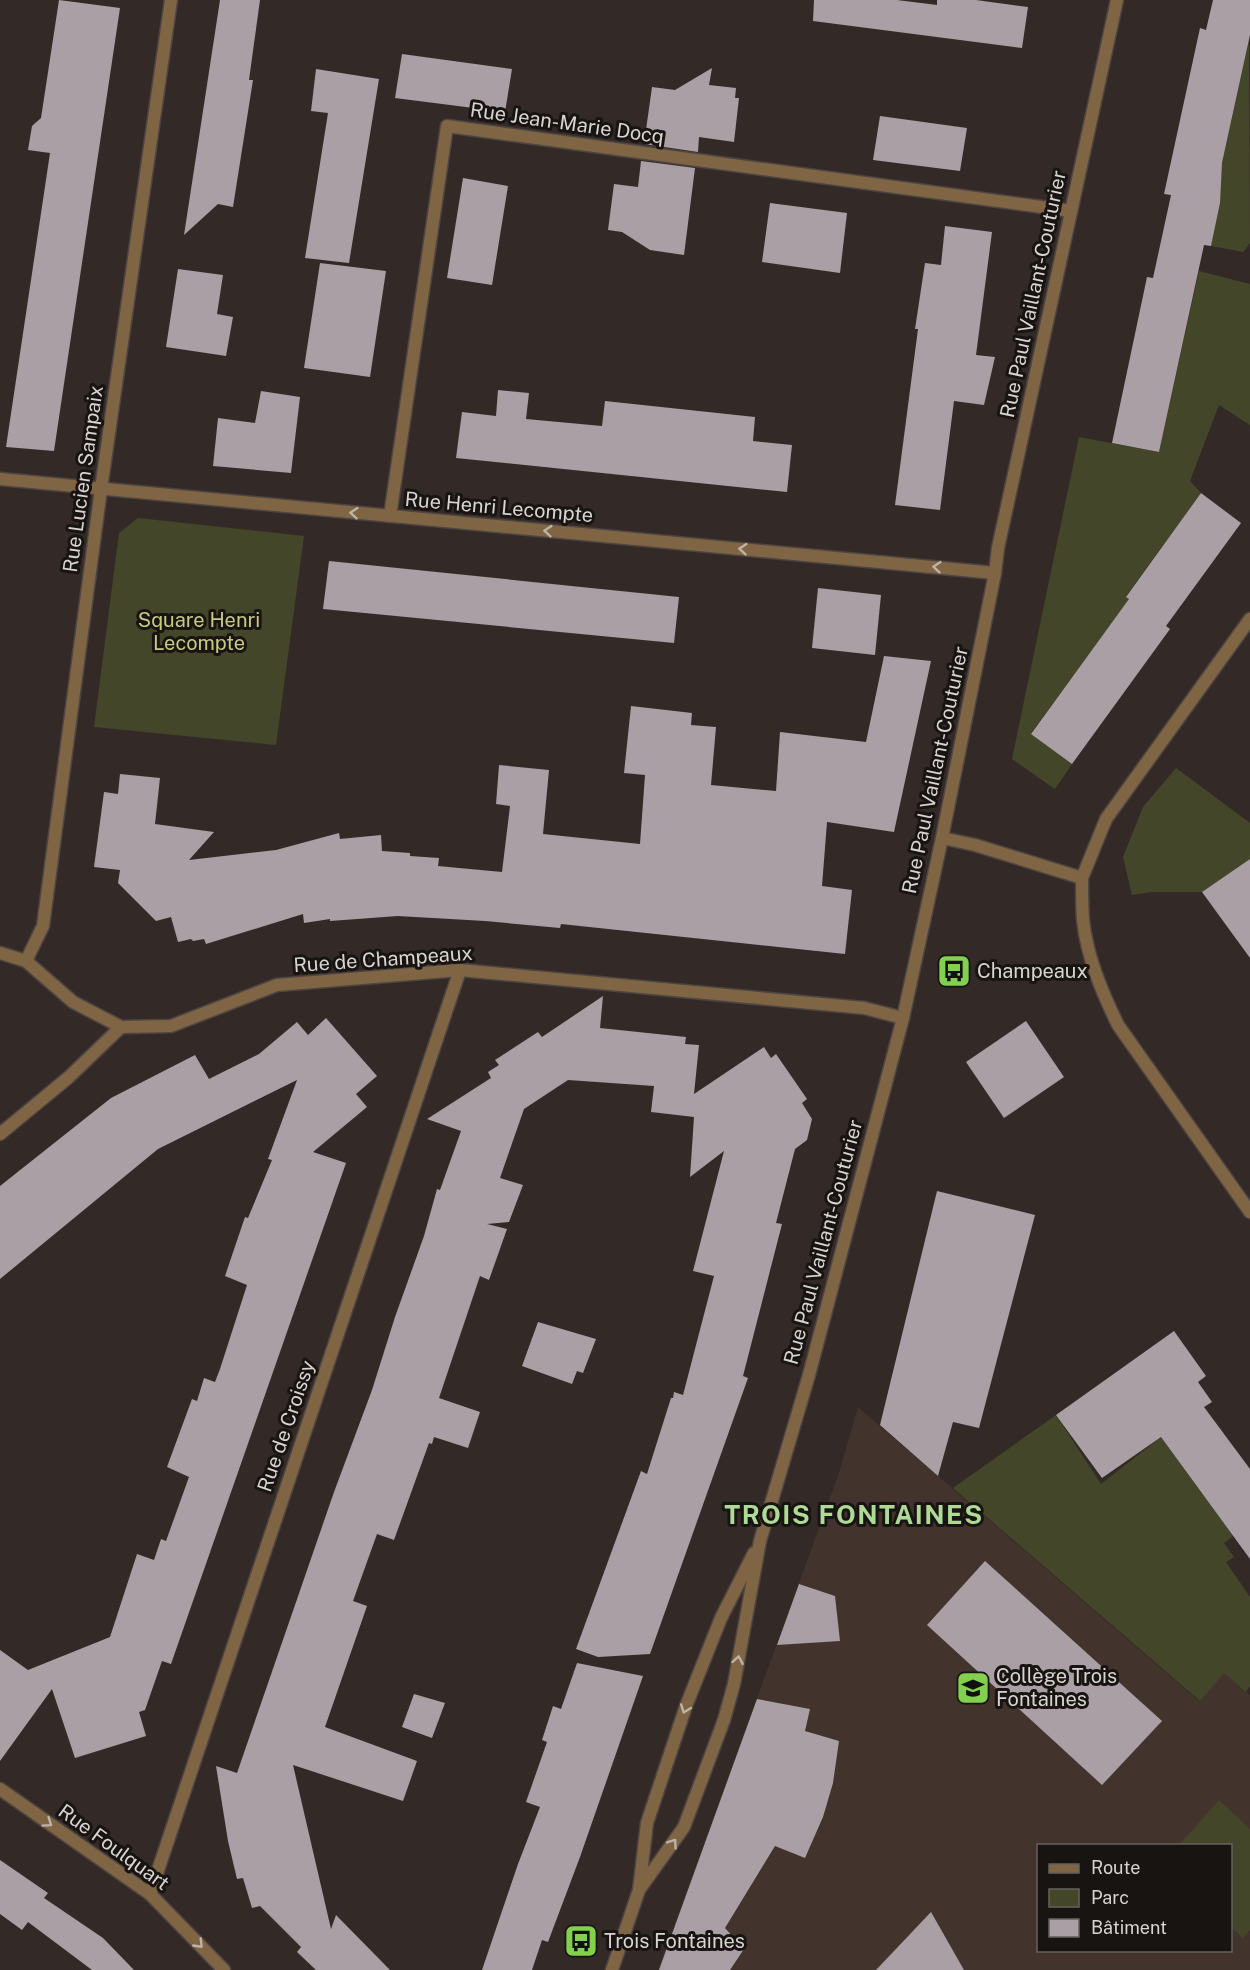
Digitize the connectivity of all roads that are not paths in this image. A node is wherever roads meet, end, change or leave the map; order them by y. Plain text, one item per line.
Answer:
1 (171, 0) edge
2 (1117, 0) edge
3 (1071, 212) junction
4 (0, 479) edge
5 (101, 489) junction
6 (390, 516) junction
7 (995, 573) junction
8 (1250, 620) edge
9 (942, 838) junction
10 (1082, 878) junction
11 (0, 953) edge
12 (26, 961) junction
13 (460, 970) junction
14 (903, 1018) junction
15 (121, 1027) junction
16 (0, 1134) edge
17 (1250, 1212) edge
18 (760, 1541) junction
19 (0, 1789) edge
20 (639, 1890) junction
21 (150, 1894) junction
22 (224, 1970) edge
23 (612, 1970) edge

1 - 5 street, Rue Lucien Sampaix
2 - 3 street, Rue Paul Vaillant-Couturier
3 - 6 street, Rue Jean-Marie Docq
3 - 7 street, Rue Paul Vaillant-Couturier
4 - 5 street, Rue Henri Lecompte
6 -> 5 street, Rue Henri Lecompte
5 - 12 street, Rue Lucien Sampaix
7 -> 6 street, Rue Henri Lecompte
7 - 9 street, Rue Paul Vaillant-Couturier
8 - 10 street
9 - 10 street
9 - 14 street, Rue Paul Vaillant-Couturier
10 - 17 street
11 - 12 street, Rue de Champeaux
12 - 15 street, Rue de Champeaux
13 - 14 street, Rue de Champeaux
13 - 15 street, Rue de Champeaux
13 - 21 street, Rue de Croissy
14 - 18 street, Rue Paul Vaillant-Couturier
15 - 16 street
18 -> 20 street, Rue Paul Vaillant-Couturier
20 -> 18 street, Rue Paul Vaillant-Couturier
19 -> 21 street, Rue Foulquart
20 - 23 street, Rue Paul Vaillant-Couturier
21 -> 22 street, Rue Foulquart

